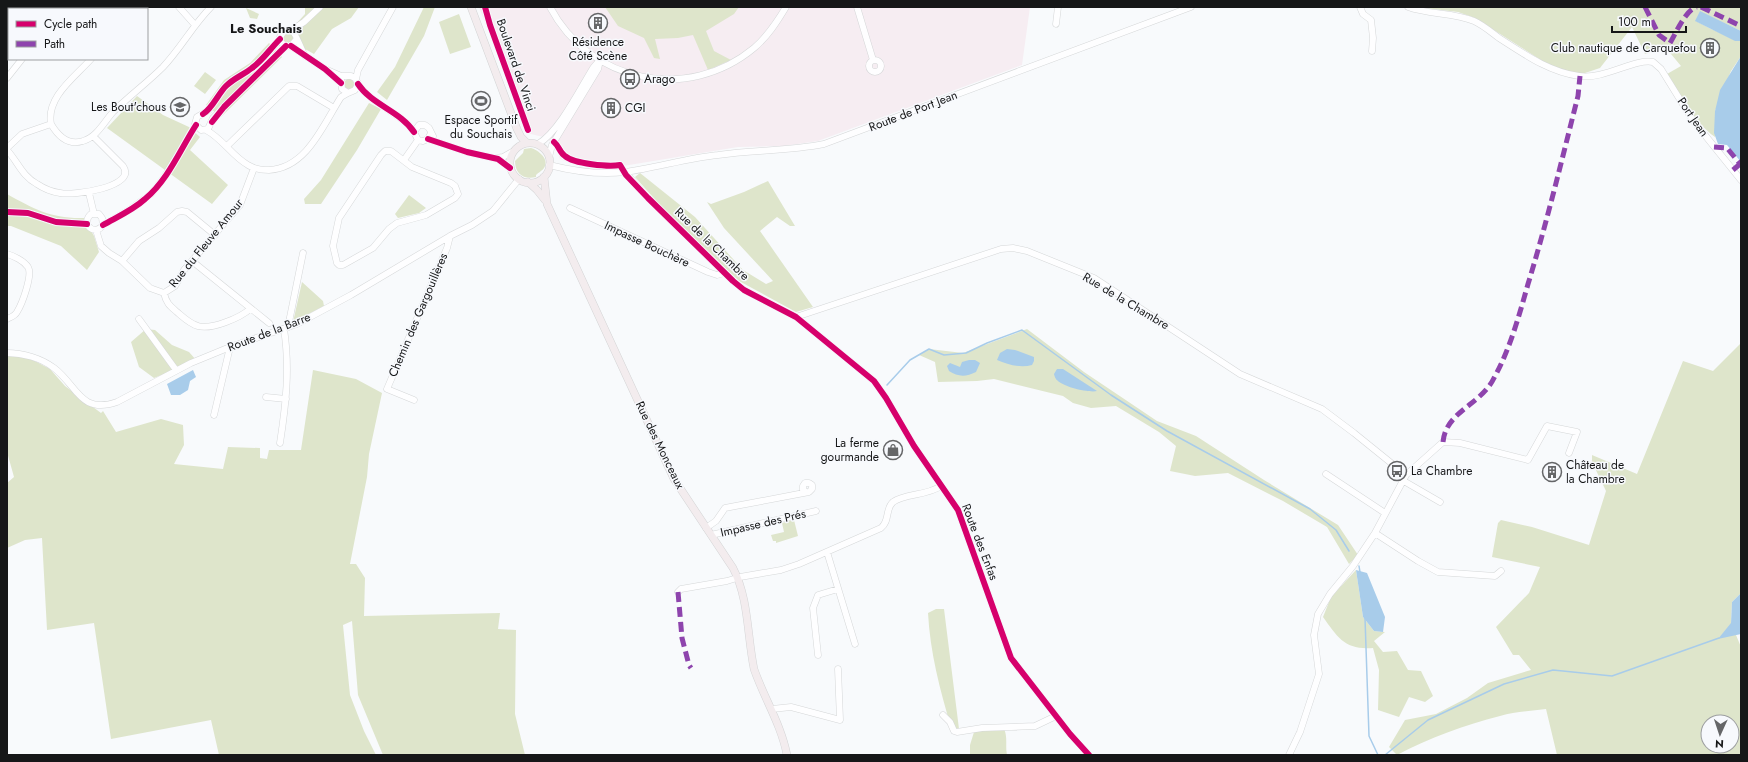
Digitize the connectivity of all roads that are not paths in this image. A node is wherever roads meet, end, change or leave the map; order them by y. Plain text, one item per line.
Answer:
1 (179, 7) edge
2 (211, 7) edge
3 (320, 7) edge
4 (393, 7) edge
5 (471, 7) edge
6 (550, 7) edge
7 (786, 7) edge
8 (857, 7) edge
9 (1058, 7) edge
10 (1191, 7) edge
11 (1360, 7) edge
12 (1408, 7) edge
13 (1056, 24) dead end
14 (195, 25) junction
15 (295, 35) junction
16 (280, 39) junction
17 (289, 46) junction
18 (1372, 51) dead end
19 (305, 56) junction
20 (21, 60) edge
21 (90, 60) edge
22 (600, 60) junction
23 (873, 60) dead end
24 (325, 70) junction
25 (7, 78) edge
26 (353, 79) junction
27 (341, 86) junction
28 (351, 92) junction
29 (341, 97) junction
30 (370, 97) junction
31 (334, 108) junction
32 (203, 114) junction
33 (404, 120) junction
34 (51, 124) junction
35 (196, 125) junction
36 (419, 125) junction
37 (207, 127) junction
38 (517, 128) junction
39 (414, 132) junction
40 (431, 133) junction
41 (93, 136) junction
42 (418, 140) junction
43 (428, 140) junction
44 (188, 141) junction
45 (527, 143) junction
46 (442, 144) junction
47 (538, 144) junction
48 (227, 146) junction
49 (7, 149) edge
50 (515, 150) junction
51 (549, 157) junction
52 (491, 158) junction
53 (404, 160) junction
54 (550, 165) junction
55 (254, 168) junction
56 (510, 168) junction
57 (625, 172) junction
58 (544, 177) junction
59 (519, 179) junction
60 (1741, 180) edge
61 (528, 182) junction
62 (89, 193) junction
63 (547, 204) junction
64 (570, 208) dead end
65 (7, 212) edge
66 (94, 214) junction
67 (119, 215) junction
68 (102, 218) junction
69 (87, 224) junction
70 (103, 225) junction
71 (96, 230) junction
72 (215, 235) junction
73 (450, 236) junction
74 (7, 254) edge
75 (303, 254) dead end
76 (122, 261) junction
77 (192, 261) junction
78 (724, 273) junction
79 (164, 293) junction
80 (250, 309) junction
81 (796, 317) junction
82 (7, 319) edge
83 (139, 319) dead end
84 (269, 323) dead end
85 (286, 328) junction
86 (230, 347) junction
87 (7, 353) edge
88 (176, 370) junction
89 (266, 397) dead end
90 (286, 399) junction
91 (414, 400) dead end
92 (214, 415) dead end
93 (280, 443) dead end
94 (1569, 453) dead end
95 (1326, 474) dead end
96 (1404, 477) junction
97 (941, 486) junction
98 (806, 492) dead end
99 (1440, 502) dead end
100 (816, 511) dead end
101 (1385, 513) junction
102 (706, 528) junction
103 (1375, 533) junction
104 (711, 535) junction
105 (828, 552) junction
106 (1501, 571) dead end
107 (738, 578) junction
108 (838, 589) junction
109 (678, 592) dead end
110 (855, 644) dead end
111 (818, 655) dead end
112 (838, 669) dead end
113 (772, 709) junction
114 (943, 715) dead end
115 (1056, 716) junction
116 (787, 755) edge
117 (1089, 755) edge
118 (1289, 755) edge

1 - 14 street
2 - 14 street
3 - 15 street
4 - 26 street
5 - 38 main road, Boulevard de Vinci
6 - 22 street
7 - 22 street
8 - 23 street
9 - 13 street
10 - 57 street, Route de Port Jean
11 - 18 street
12 - 60 street, Port Jean
14 - 41 street
15 - 16 street
15 - 17 street
15 - 19 street
16 - 17 street
16 - 32 street
17 - 19 street
17 - 37 street
19 - 24 street
20 - 25 street
21 - 34 street
22 - 47 street
22 - 51 street
24 - 26 street
24 - 27 street
26 - 27 street
26 - 28 street
26 - 30 street
27 - 28 street
27 - 29 street
28 - 29 street
28 - 30 street
29 - 31 street
30 - 33 street
31 - 48 street
31 - 55 street
32 - 35 street
32 - 37 street
33 - 36 street
33 - 39 street
34 - 41 street
34 - 49 street
35 - 37 street
35 - 44 street
36 - 39 street
36 - 40 street
37 - 44 street
37 - 48 street
38 - 45 main road, Boulevard de Vinci
38 - 50 main road, Boulevard de Vinci
39 - 42 street
40 - 43 street
40 - 46 street
41 - 62 street
42 - 43 street
42 - 53 street
43 - 46 street
44 - 67 street
45 - 47 main road
45 - 50 main road
46 - 52 street
47 - 51 main road
48 - 55 street
49 - 62 street
50 - 52 street
50 - 56 main road
51 - 54 main road
52 - 56 street
53 - 53 street
54 - 57 street, Route de Port Jean
54 - 58 main road
55 - 72 street, Rue du Fleuve Amour
56 - 59 main road
57 - 78 street, Rue de la Chambre
58 - 61 main road
58 - 63 main road, Rue des Monceaux
59 - 61 main road
59 - 73 street, Route de la Barre
61 - 63 main road, Rue des Monceaux
62 - 66 street
63 - 102 main road, Rue des Monceaux
64 - 78 street, Impasse Bouchère
65 - 69 street
66 - 68 street
66 - 69 street
67 - 68 street
67 - 70 street
68 - 70 street
69 - 71 street
70 - 71 street
71 - 76 street, Rue du Fleuve Amour
72 - 76 street
72 - 77 street, Rue du Fleuve Amour
73 - 85 street, Route de la Barre
73 - 91 street, Chemin des Gargouillères
74 - 82 street
75 - 85 street
76 - 79 street, Rue du Fleuve Amour
77 - 79 street, Rue du Fleuve Amour
77 - 80 street
78 - 81 street, Rue de la Chambre
79 - 80 street
80 - 84 street
81 - 96 street, Rue de la Chambre
81 - 97 street, Route des Enfas
83 - 88 street
85 - 86 street, Route de la Barre
85 - 90 street
86 - 88 street, Route de la Barre
86 - 92 street
87 - 88 street, Route de la Barre
89 - 90 street
90 - 93 street
94 - 96 street
95 - 101 street
96 - 99 street, Rue de la Chambre
96 - 101 street
97 - 105 street
97 - 115 street, Route des Enfas
98 - 102 street
100 - 104 street, Impasse des Prés
101 - 103 street
102 - 104 main road, Rue des Monceaux
103 - 106 street
103 - 118 street
104 - 107 main road, Rue des Monceaux
105 - 107 street
105 - 108 street
107 - 109 street
107 - 113 main road, Rue des Monceaux
108 - 110 street
108 - 111 street
112 - 113 street
113 - 116 main road, Rue des Monceaux
114 - 115 street
115 - 117 street, Route des Enfas

